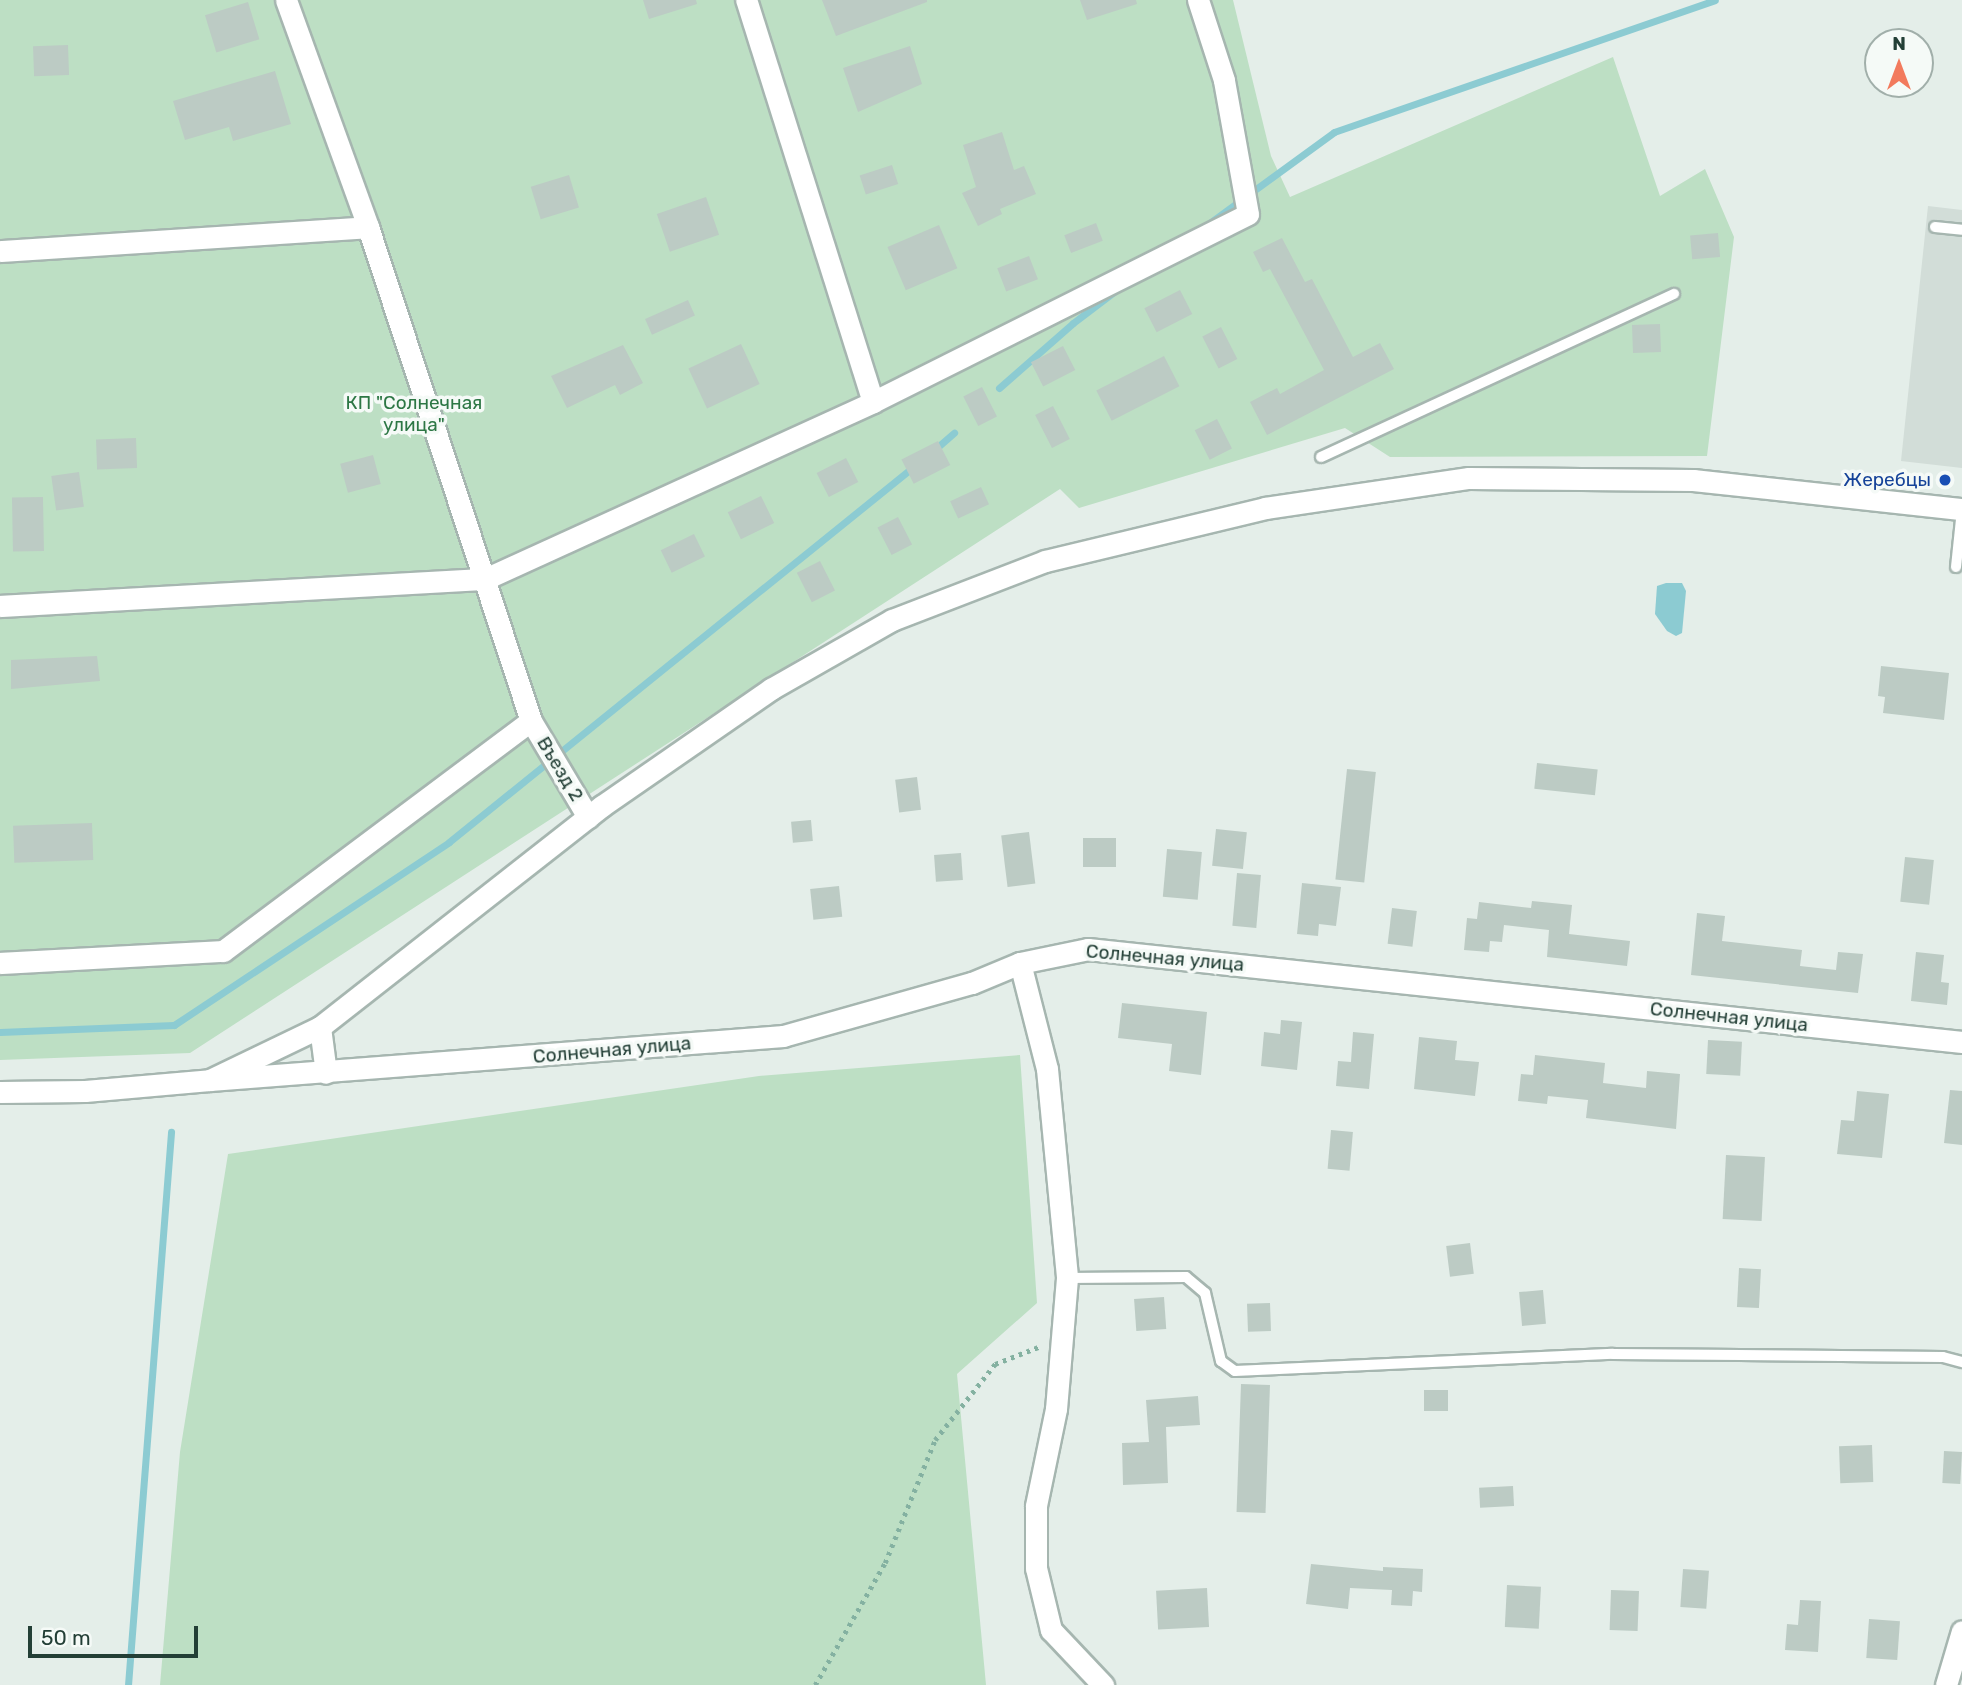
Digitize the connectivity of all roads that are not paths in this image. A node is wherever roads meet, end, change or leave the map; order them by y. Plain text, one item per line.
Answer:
1 (286, 0) edge
2 (746, 0) edge
3 (1198, 0) edge
4 (368, 227) junction
5 (1936, 227) dead end
6 (1962, 230) edge
7 (0, 251) edge
8 (1674, 293) dead end
9 (873, 402) junction
10 (1321, 457) dead end
11 (1962, 509) edge
12 (1955, 567) dead end
13 (485, 579) junction
14 (0, 606) edge
15 (531, 721) junction
16 (589, 817) junction
17 (0, 963) edge
18 (1020, 963) junction
19 (320, 1027) junction
20 (1962, 1042) edge
21 (326, 1073) junction
22 (211, 1080) junction
23 (0, 1092) edge
24 (1067, 1278) junction
25 (1962, 1362) edge
26 (1962, 1631) edge
27 (1103, 1685) edge
28 (1946, 1685) edge

1 - 4 street, Въезд 2
2 - 9 street
3 - 9 street
4 - 7 street
4 - 13 street, Въезд 2
5 - 6 lane
8 - 10 lane
9 - 13 street
11 - 12 lane
11 - 16 street
13 - 14 street
13 - 15 street, Въезд 2
15 - 16 street, Въезд 2
15 - 17 street
16 - 19 street
18 - 20 street, Солнечная улица
18 - 21 street, Солнечная улица
18 - 24 street
19 - 21 street
19 - 22 street
21 - 22 street, Солнечная улица
22 - 23 street, Солнечная улица
24 - 25 lane
24 - 27 street
26 - 28 street

